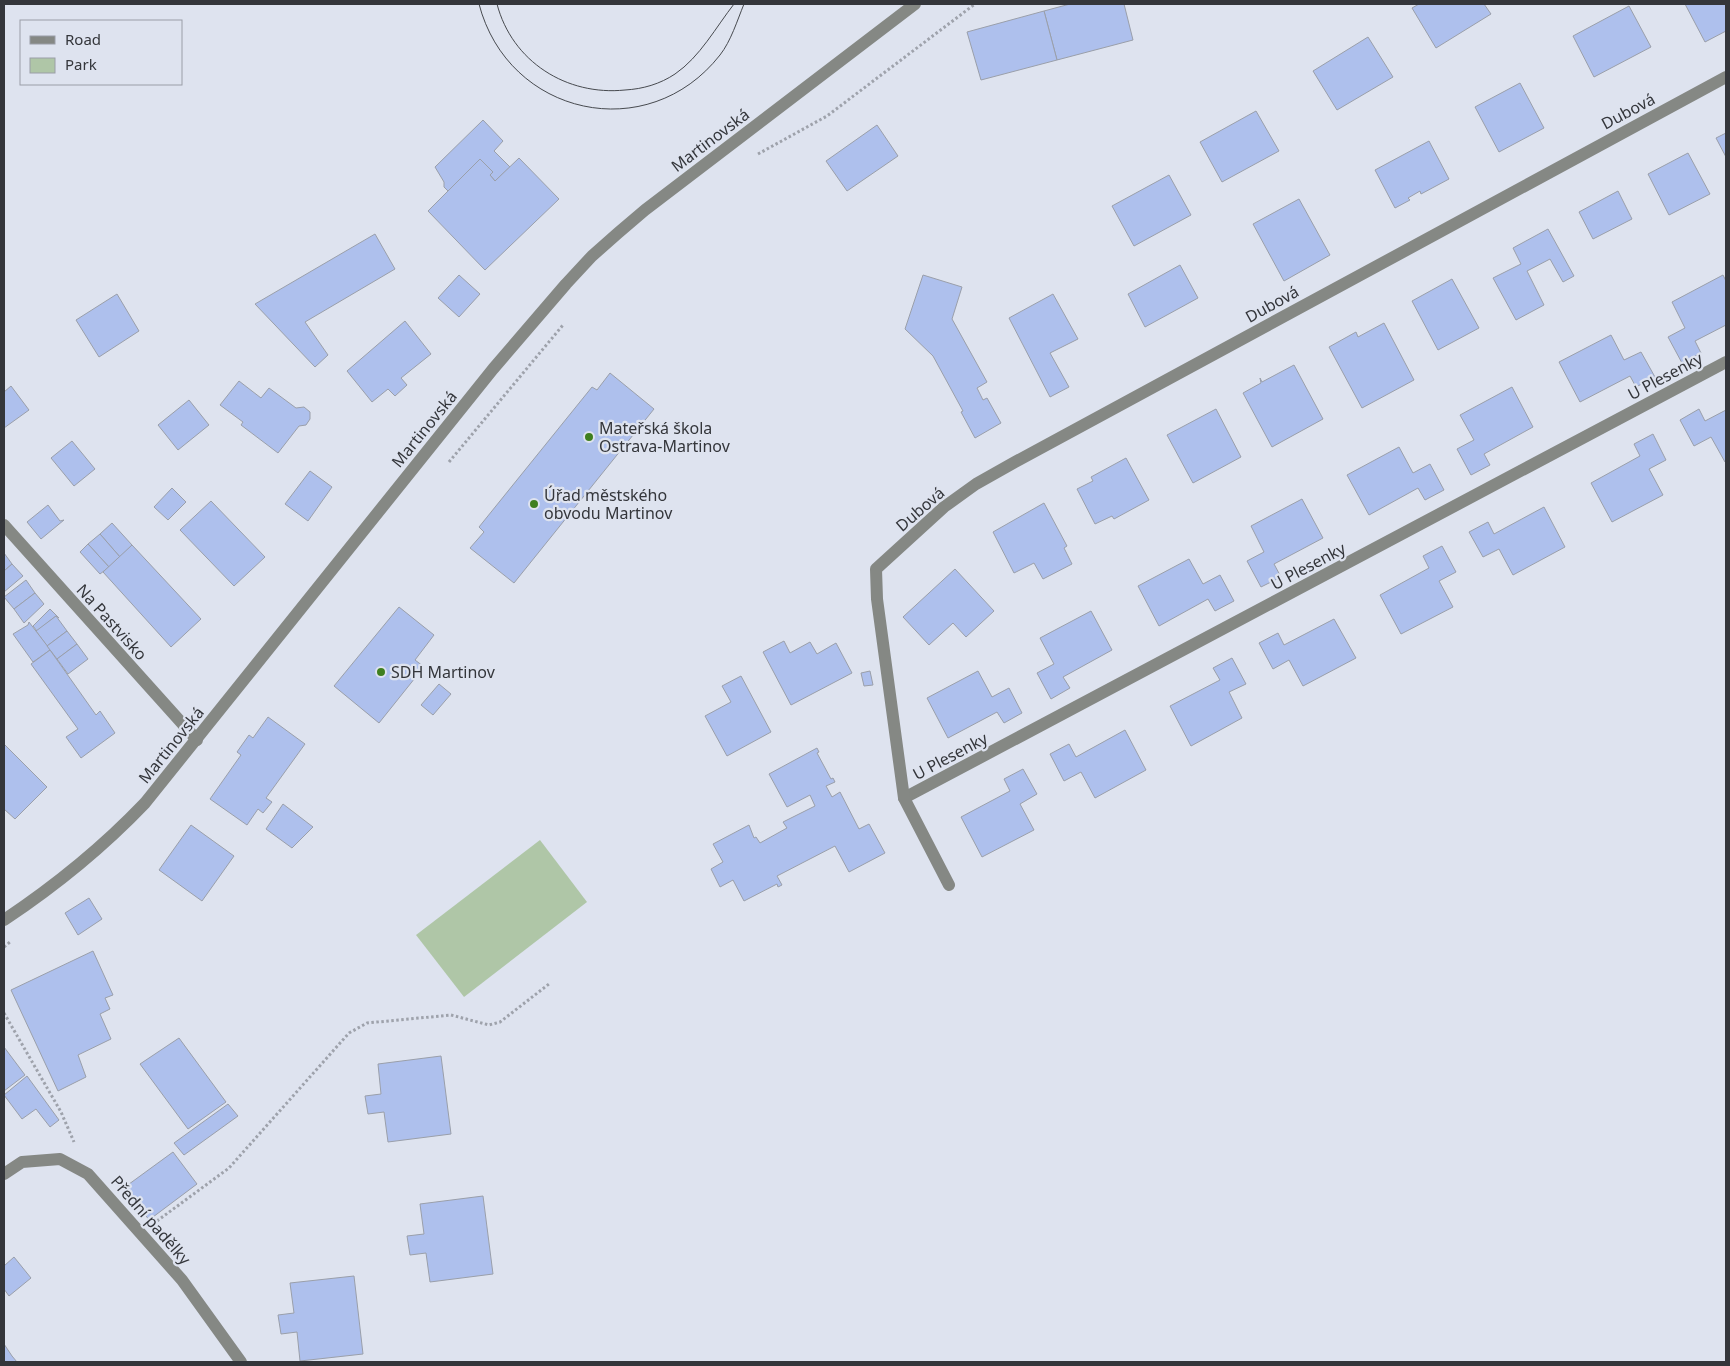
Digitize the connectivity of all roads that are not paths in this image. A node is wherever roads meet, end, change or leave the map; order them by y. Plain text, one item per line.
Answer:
1 (915, 4) edge
2 (1726, 77) edge
3 (1726, 362) edge
4 (4, 525) edge
5 (877, 599) joint
6 (197, 740) junction
7 (904, 798) junction
8 (949, 885) dead end
9 (4, 920) edge
10 (4, 1174) edge
11 (241, 1362) edge

1 - 6 street, Martinovská
2 - 5 street, Dubová
3 - 7 street, U Plesenky
4 - 6 street, Na Pastvisko
5 - 7 street, U Plesenky
6 - 9 street, Martinovská
7 - 8 street, U Plesenky
10 - 11 street, Přední padělky

